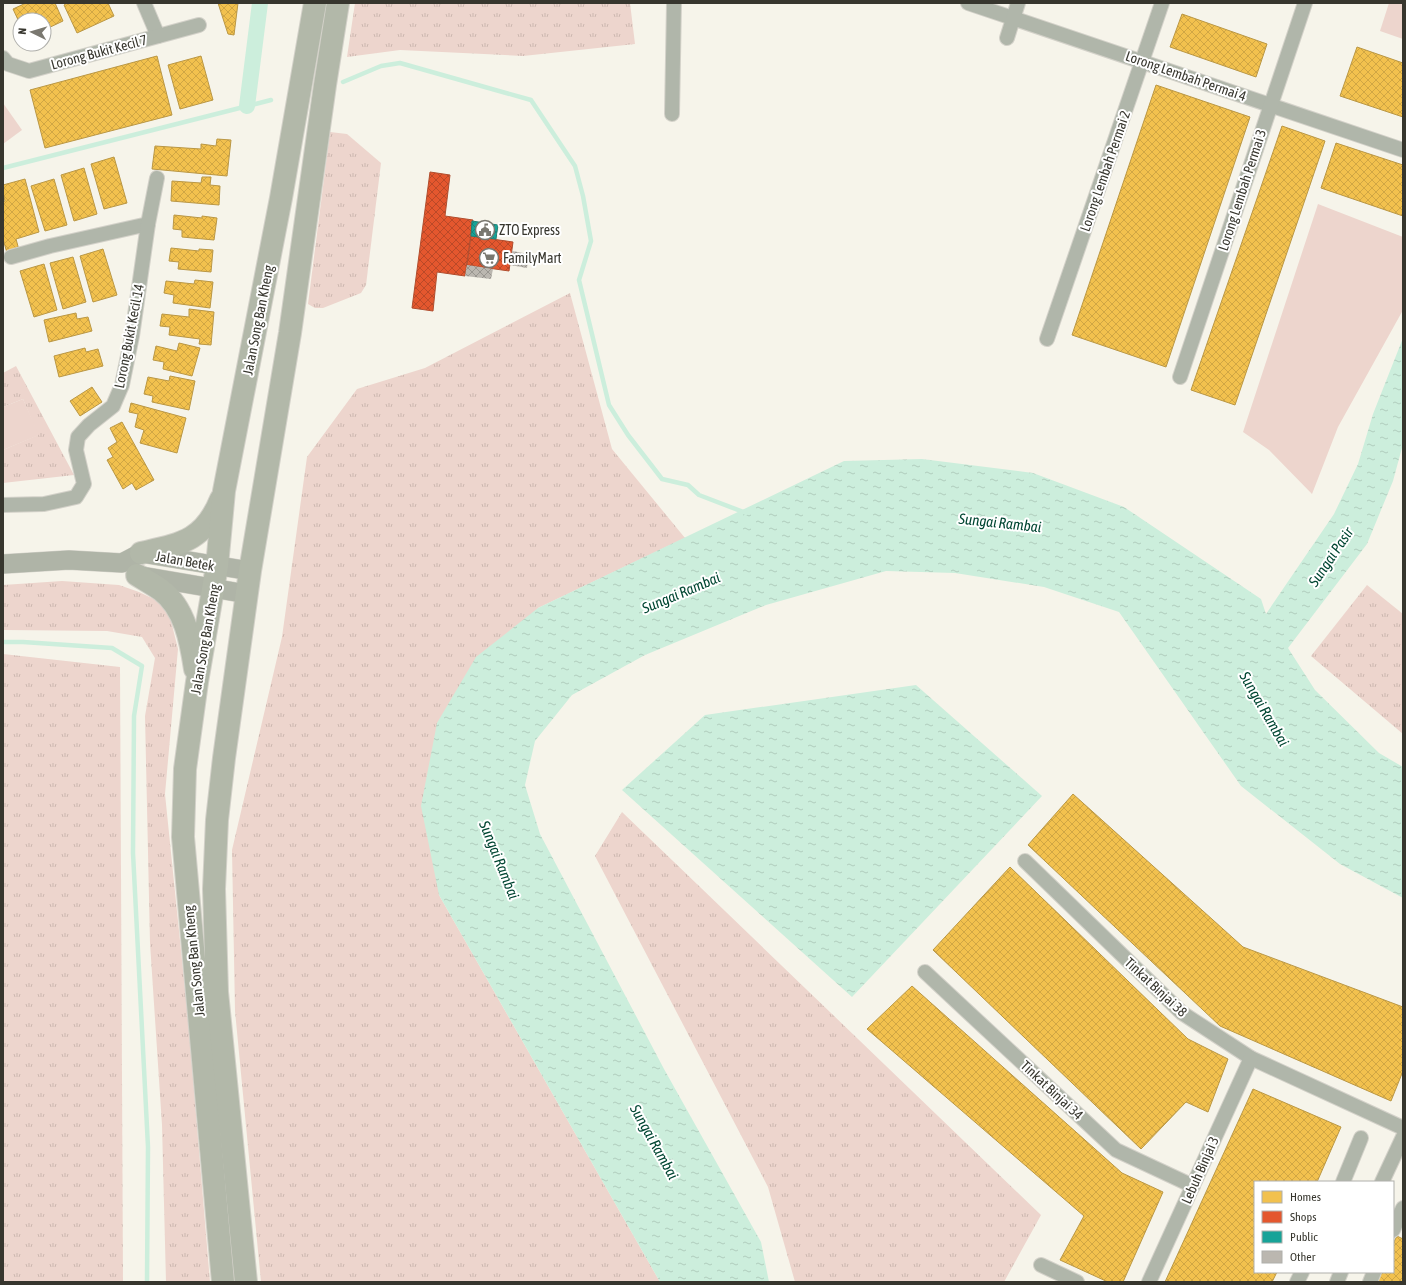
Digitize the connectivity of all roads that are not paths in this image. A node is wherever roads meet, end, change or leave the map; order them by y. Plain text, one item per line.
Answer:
1 (144, 3) edge
2 (315, 3) edge
3 (338, 3) edge
4 (674, 3) edge
5 (968, 3) edge
6 (1018, 3) edge
7 (1162, 3) edge
8 (1305, 3) edge
9 (1014, 18) junction
10 (199, 26) dead end
11 (158, 36) junction
12 (1007, 38) dead end
13 (3, 58) edge
14 (1142, 61) junction
15 (1271, 105) junction
16 (672, 114) dead end
17 (1403, 150) edge
18 (157, 178) dead end
19 (148, 224) junction
20 (11, 257) dead end
21 (1047, 339) dead end
22 (1180, 377) dead end
23 (224, 492) junction
24 (3, 505) edge
25 (3, 564) edge
26 (133, 564) junction
27 (217, 566) junction
28 (250, 571) junction
29 (214, 589) junction
30 (247, 594) junction
31 (197, 682) junction
32 (1025, 861) dead end
33 (925, 972) dead end
34 (1251, 1058) junction
35 (1403, 1128) edge
36 (1403, 1136) edge
37 (1362, 1138) dead end
38 (1343, 1181) edge
39 (1382, 1181) edge
40 (1193, 1186) junction
41 (1403, 1208) edge
42 (1394, 1228) edge
43 (1041, 1265) dead end
44 (1302, 1273) edge
45 (223, 1282) edge
46 (246, 1282) edge
47 (1077, 1282) edge
48 (1149, 1282) edge
49 (1297, 1282) edge

1 - 11 street
2 - 23 main road, Jalan Song Ban Kheng
3 - 28 main road, Jalan Song Ban Kheng
4 - 16 street
5 - 9 street, Lorong Lembah Permai 4
6 - 9 street
7 - 14 street, Lorong Lembah Permai 2
8 - 15 street, Lorong Lembah Permai 3
9 - 12 street
9 - 14 street, Lorong Lembah Permai 4
10 - 11 street, Lorong Bukit Kecil 7
11 - 13 street, Lorong Bukit Kecil 7
14 - 15 street, Lorong Lembah Permai 4
14 - 21 street, Lorong Lembah Permai 2
15 - 17 street, Lorong Lembah Permai 4
15 - 22 street, Lorong Lembah Permai 3
18 - 19 street, Lorong Bukit Kecil 14
19 - 20 street
19 - 24 street, Lorong Bukit Kecil 14
23 - 26 main road
23 - 27 main road, Jalan Song Ban Kheng
25 - 26 street, Jalan Betek
26 - 27 street, Jalan Betek
26 - 29 street, Jalan Betek
26 - 31 main road
27 - 28 street, Jalan Betek
27 - 29 main road, Jalan Song Ban Kheng
28 - 30 main road, Jalan Song Ban Kheng
29 - 30 street, Jalan Betek
29 - 31 main road, Jalan Song Ban Kheng
30 - 46 main road, Jalan Song Ban Kheng
31 - 45 main road, Jalan Song Ban Kheng
32 - 34 street, Tinkat Binjai 38
33 - 40 street, Tinkat Binjai 34
34 - 35 street, Tinkat Binjai 38
34 - 40 street, Lebuh Binjai 3
36 - 39 street
37 - 38 street
40 - 48 street, Lebuh Binjai 3
41 - 42 street
43 - 47 street
44 - 49 street

